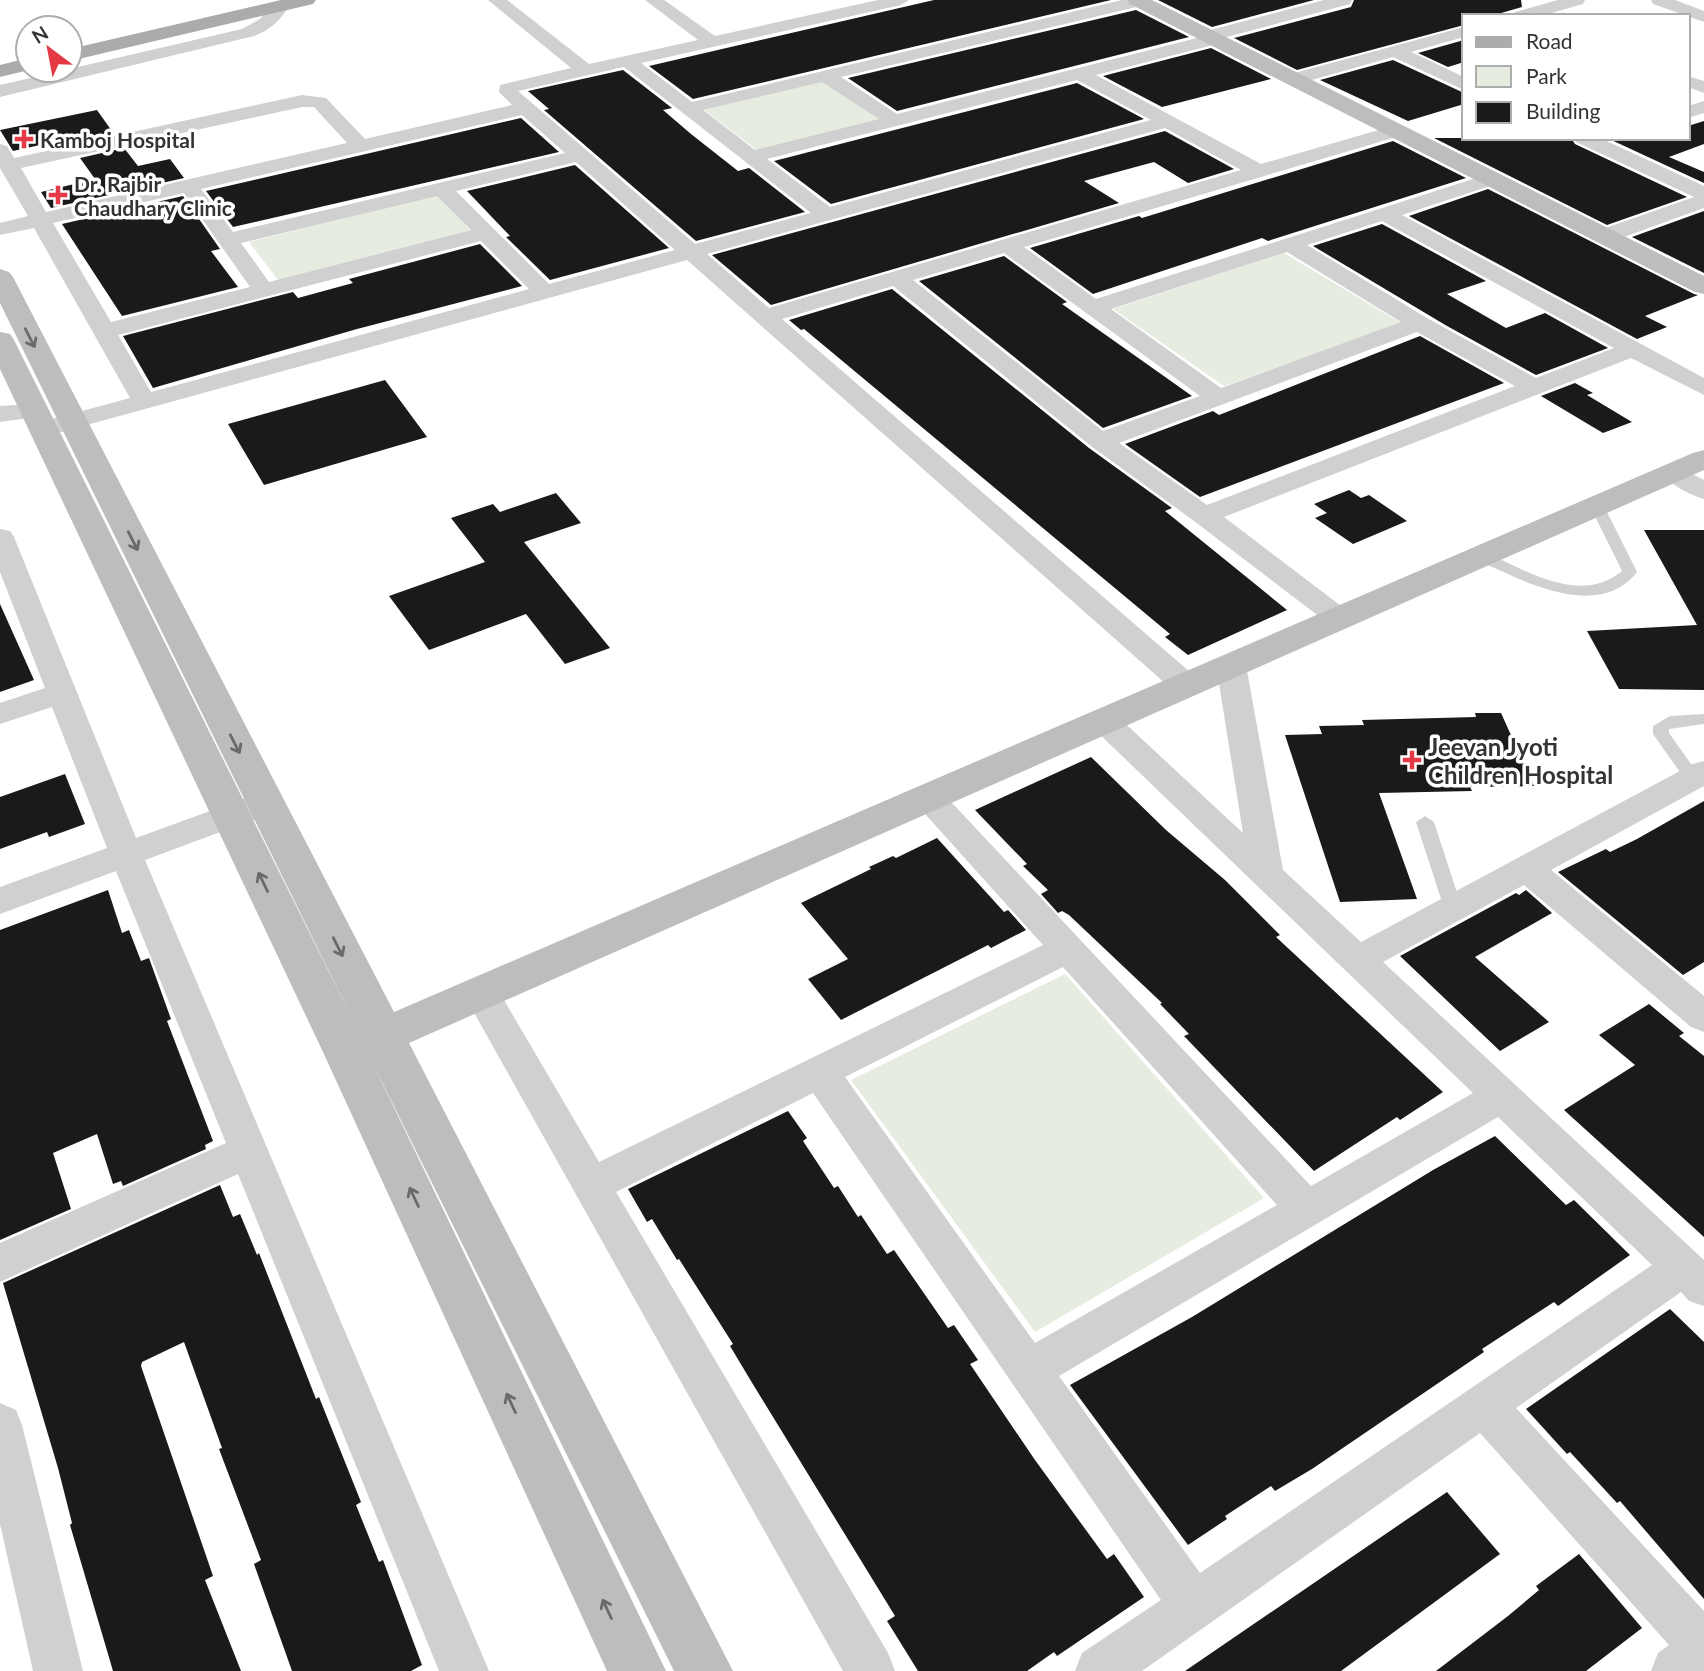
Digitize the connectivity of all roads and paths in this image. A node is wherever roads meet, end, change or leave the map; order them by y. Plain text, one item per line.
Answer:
1 (306, 0) edge
2 (496, 0) edge
3 (653, 0) edge
4 (901, 0) edge
5 (1289, 0) edge
6 (1344, 0) edge
7 (1577, 0) edge
8 (1659, 0) edge
9 (1138, 1) edge
10 (278, 3) edge
11 (1309, 9) junction
12 (1521, 11) edge
13 (1681, 14) edge
14 (1462, 33) edge
15 (1212, 38) junction
16 (712, 42) junction
17 (84, 45) edge
18 (1394, 51) junction
19 (84, 52) edge
20 (627, 61) junction
21 (585, 70) junction
22 (1080, 74) junction
23 (826, 76) junction
24 (1294, 79) junction
25 (1462, 83) edge
26 (0, 91) edge
27 (526, 108) junction
28 (689, 108) junction
29 (895, 121) junction
30 (1167, 122) junction
31 (1396, 131) junction
32 (1595, 140) edge
33 (361, 146) junction
34 (580, 155) junction
35 (5, 158) edge
36 (752, 158) junction
37 (1258, 171) junction
38 (1492, 179) junction
39 (189, 186) junction
40 (442, 189) junction
41 (1704, 194) edge
42 (1704, 201) edge
43 (1385, 214) junction
44 (827, 215) junction
45 (41, 220) junction
46 (0, 229) edge
47 (486, 233) junction
48 (1605, 236) junction
49 (229, 240) junction
50 (1289, 244) junction
51 (1007, 246) junction
52 (691, 252) junction
53 (0, 277) edge
54 (896, 278) junction
55 (1704, 286) edge
56 (264, 290) junction
57 (544, 292) junction
58 (1093, 307) junction
59 (765, 317) junction
60 (1419, 323) junction
61 (104, 331) junction
62 (0, 340) edge
63 (1633, 349) junction
64 (1534, 387) junction
65 (1704, 387) edge
66 (1218, 397) junction
67 (145, 402) junction
68 (38, 419) edge
69 (1100, 441) junction
70 (1688, 466) edge
71 (1704, 491) edge
72 (1597, 506) junction
73 (1204, 515) junction
74 (1482, 556) junction
75 (5, 561) edge
76 (1339, 618) junction
77 (1231, 665) junction
78 (1186, 685) junction
79 (63, 693) junction
80 (0, 714) edge
81 (1704, 719) edge
82 (1104, 721) junction
83 (1698, 775) edge
84 (928, 797) junction
85 (248, 809) junction
86 (1425, 822) dead end
87 (126, 854) junction
88 (1526, 868) junction
89 (1267, 874) junction
90 (0, 901) edge
91 (1453, 908) junction
92 (1068, 949) junction
93 (1357, 960) junction
94 (481, 993) junction
95 (1699, 1004) edge
96 (364, 1044) junction
97 (820, 1072) junction
98 (1502, 1096) junction
99 (249, 1151) junction
100 (591, 1185) junction
101 (1306, 1209) junction
102 (0, 1262) edge
103 (1693, 1277) edge
104 (1028, 1370) junction
105 (1484, 1405) junction
106 (0, 1425) edge
107 (8, 1496) edge
108 (1194, 1606) junction
109 (1704, 1647) edge
110 (58, 1671) edge
111 (464, 1671) edge
112 (636, 1671) edge
113 (704, 1671) edge
114 (870, 1671) edge
115 (1100, 1671) edge
116 (1676, 1671) edge

1 - 10 main road
2 - 21 street
3 - 16 street
4 - 16 street
5 - 11 street
6 - 11 street
7 - 12 street
8 - 13 street
9 - 15 street
9 - 23 street
10 - 17 main road
10 - 19 main road
10 - 26 street
11 - 15 street
14 - 18 street
15 - 22 street
15 - 24 street
16 - 20 street
18 - 24 street
18 - 25 street
20 - 21 street
20 - 28 street
21 - 27 street
22 - 29 street
22 - 30 street
23 - 28 street
23 - 29 street
24 - 31 street
27 - 33 street
27 - 34 street
28 - 36 street
29 - 36 street
30 - 37 street
30 - 44 street
31 - 37 street
31 - 38 street
32 - 41 street
33 - 35 street
33 - 39 street
34 - 40 street
34 - 52 street
35 - 45 street
36 - 44 street
37 - 51 street
38 - 43 street
38 - 48 street
39 - 45 street
39 - 49 street
40 - 47 street
40 - 49 street
42 - 48 street
43 - 50 street
43 - 63 street
44 - 52 street
45 - 46 street
45 - 61 street
47 - 56 street
47 - 57 street
48 - 55 street
49 - 56 street
50 - 58 street
50 - 60 street
51 - 54 street
51 - 58 street
52 - 57 street
52 - 59 street
53 -> 68 street
54 - 59 street
54 - 69 street
56 - 61 street
57 - 67 street
58 - 66 street
59 - 78 street
60 - 64 street
60 - 66 street
61 - 67 street
62 - 68 street
63 - 64 street
63 - 65 street
64 - 73 street
66 - 69 street
67 - 68 street
68 - 85 street
69 - 73 street
70 - 71 street
70 - 72 street
72 - 74 street
72 - 74 lane
73 - 76 street
74 - 76 street
75 - 79 street
76 - 77 street
77 - 78 street
77 - 89 street
78 - 82 street
79 - 80 street
79 - 87 street
81 - 83 lane
82 - 84 street
82 - 89 street
83 - 88 street
84 - 92 street
84 - 94 street
85 - 87 street
85 - 96 street
86 - 91 lane
87 - 90 street
87 - 99 street
88 - 91 street
88 - 95 street
89 - 93 street
91 - 93 street
92 - 97 street
92 - 101 street
93 - 98 street
94 - 96 street
94 - 100 street
112 -> 96 street
96 - 113 street
97 - 100 street
97 - 104 street
98 - 101 street
98 - 103 street
99 - 102 street
99 - 111 street
100 - 114 street
101 - 104 street
103 - 105 street
104 - 108 street
105 - 108 street
105 - 109 street
106 - 107 street
107 - 110 street
108 - 115 street
109 - 116 street

